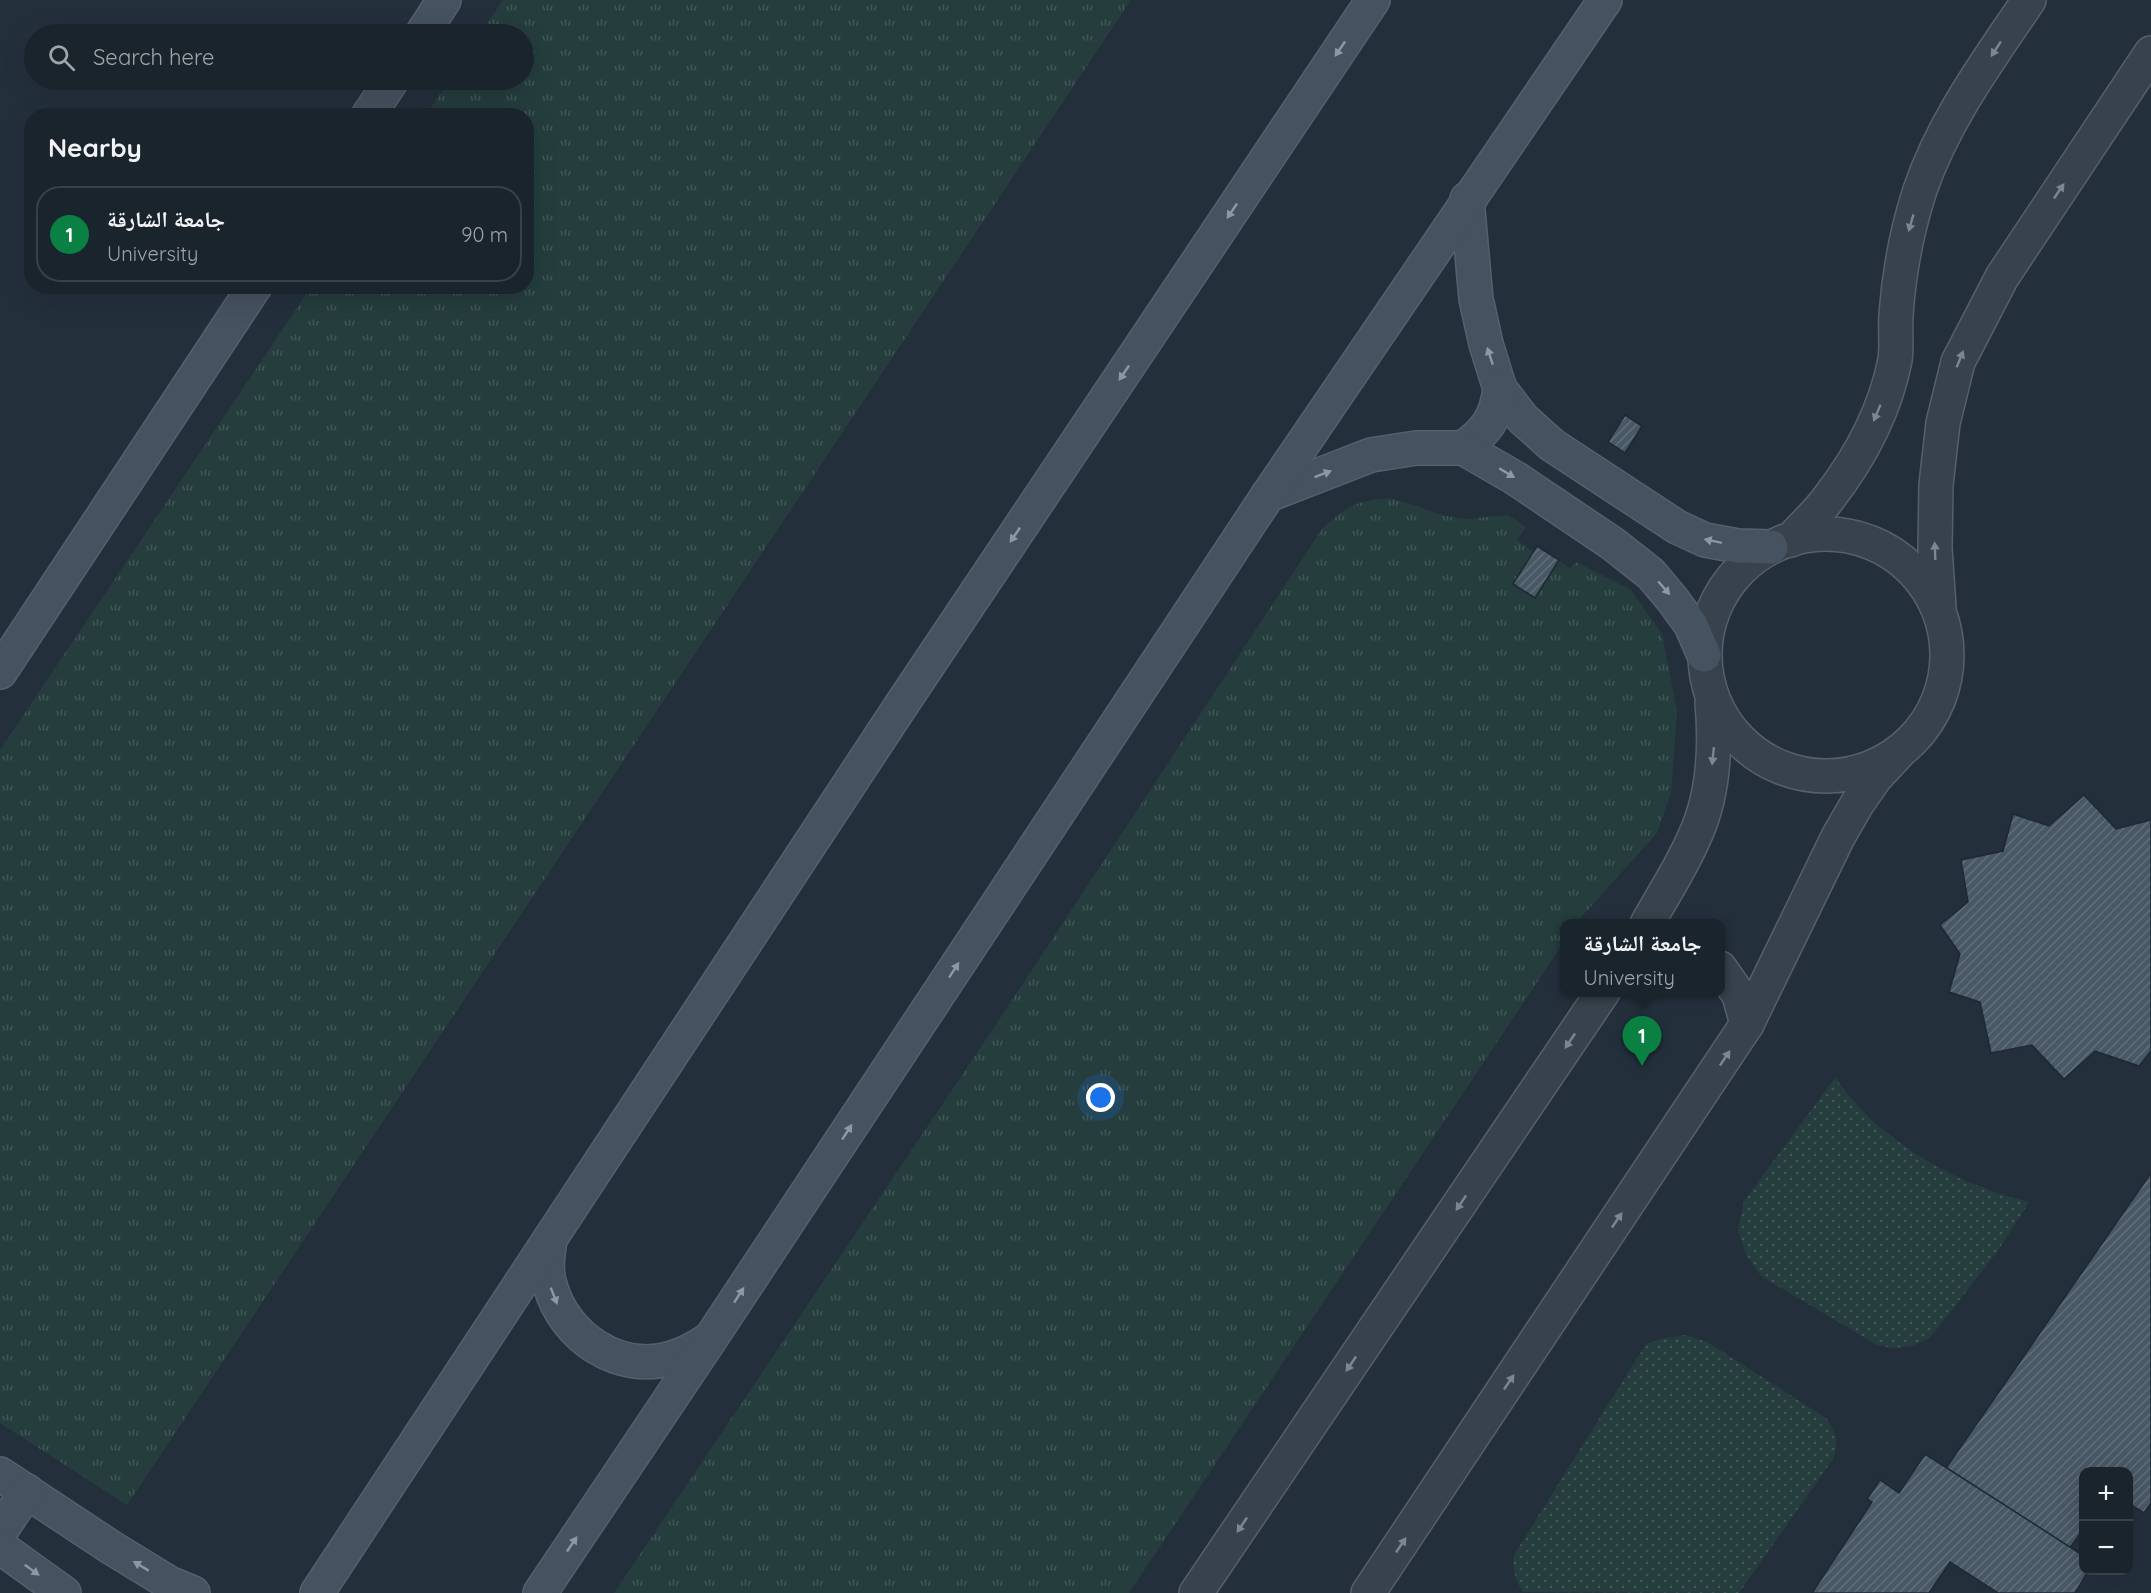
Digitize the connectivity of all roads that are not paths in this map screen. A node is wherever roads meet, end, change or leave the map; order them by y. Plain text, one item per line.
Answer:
1 (444, 0) edge
2 (1373, 0) edge
3 (1605, 0) edge
4 (2029, 0) edge
5 (428, 24) edge
6 (2151, 53) edge
7 (385, 90) edge
8 (373, 108) edge
9 (1467, 200) junction
10 (250, 294) edge
11 (1500, 389) junction
12 (1463, 448) junction
13 (1268, 495) junction
14 (1638, 503) junction
15 (1781, 543) junction
16 (1613, 544) junction
17 (1939, 609) junction
18 (1704, 655) junction
19 (0, 672) edge
20 (1712, 698) junction
21 (1900, 751) junction
22 (1650, 919) edge
23 (1725, 975) edge
24 (1600, 997) edge
25 (1747, 1024) junction
26 (550, 1239) junction
27 (711, 1338) junction
28 (0, 1474) edge
29 (27, 1491) junction
30 (0, 1532) edge
31 (0, 1547) edge
32 (321, 1586) edge
33 (64, 1593) edge
34 (193, 1593) edge
35 (290, 1593) edge
36 (540, 1593) edge
37 (1196, 1593) edge
38 (1368, 1593) edge

1 - 5 street
2 -> 26 street
3 - 9 street
4 -> 15 street
17 -> 6 street
7 - 8 street
11 -> 9 street
9 - 13 street
10 - 19 street
11 - 12 street
11 - 14 street
13 -> 12 street
12 -> 16 street
27 -> 13 street
15 -> 14 street
14 - 16 street
15 - 17 street
15 - 18 street
16 -> 18 street
17 - 21 street
18 - 20 street
20 - 21 street
20 -> 22 street
21 - 25 street
23 - 25 street
24 -> 37 street
38 -> 25 street
26 -> 27 street
26 - 32 street
36 -> 27 street
28 - 29 street
29 - 30 street
34 -> 29 street
31 -> 33 street
32 - 35 street

